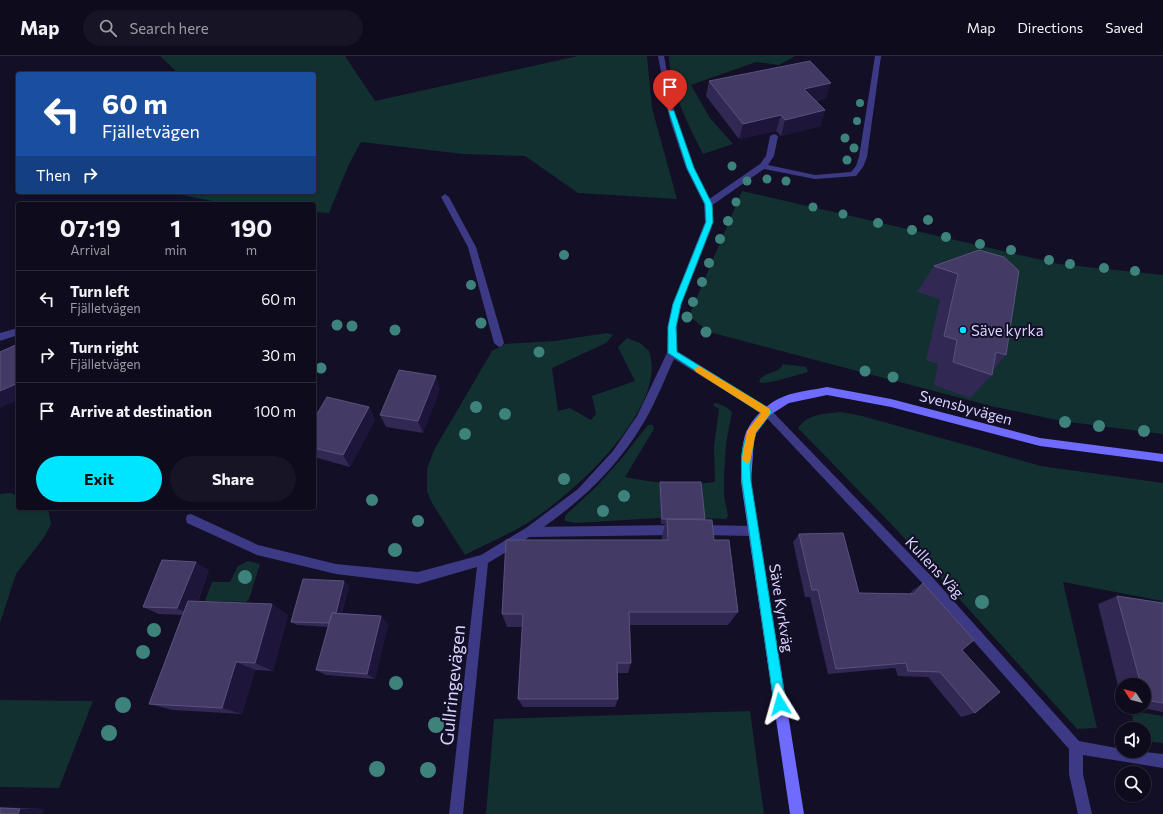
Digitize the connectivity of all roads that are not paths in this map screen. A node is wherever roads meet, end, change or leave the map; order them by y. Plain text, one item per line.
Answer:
1 (661, 56) edge
2 (878, 56) edge
3 (774, 136) dead end
4 (763, 166) junction
5 (445, 197) dead end
6 (708, 204) junction
7 (16, 332) edge
8 (0, 337) edge
9 (499, 343) dead end
10 (672, 353) junction
11 (767, 412) junction
12 (1163, 458) edge
13 (191, 519) dead end
14 (754, 531) junction
15 (530, 532) junction
16 (483, 560) junction
17 (1076, 747) junction
18 (1163, 761) edge
19 (456, 814) edge
20 (796, 814) edge
21 (1085, 814) edge

1 - 6 street
2 - 4 street
3 - 4 street
4 - 6 street
5 - 9 street
6 - 10 street
7 - 8 street
10 - 11 street, Kullens Väg
10 - 15 street
11 - 12 street, Svensbyvägen
11 - 14 street, Säve Kyrkväg
11 - 17 street, Kullens Väg
13 - 16 street
14 - 15 street
14 - 20 street, Säve Kyrkväg
15 - 16 street
16 - 19 street, Gullringevägen
17 - 18 street
17 - 21 street

